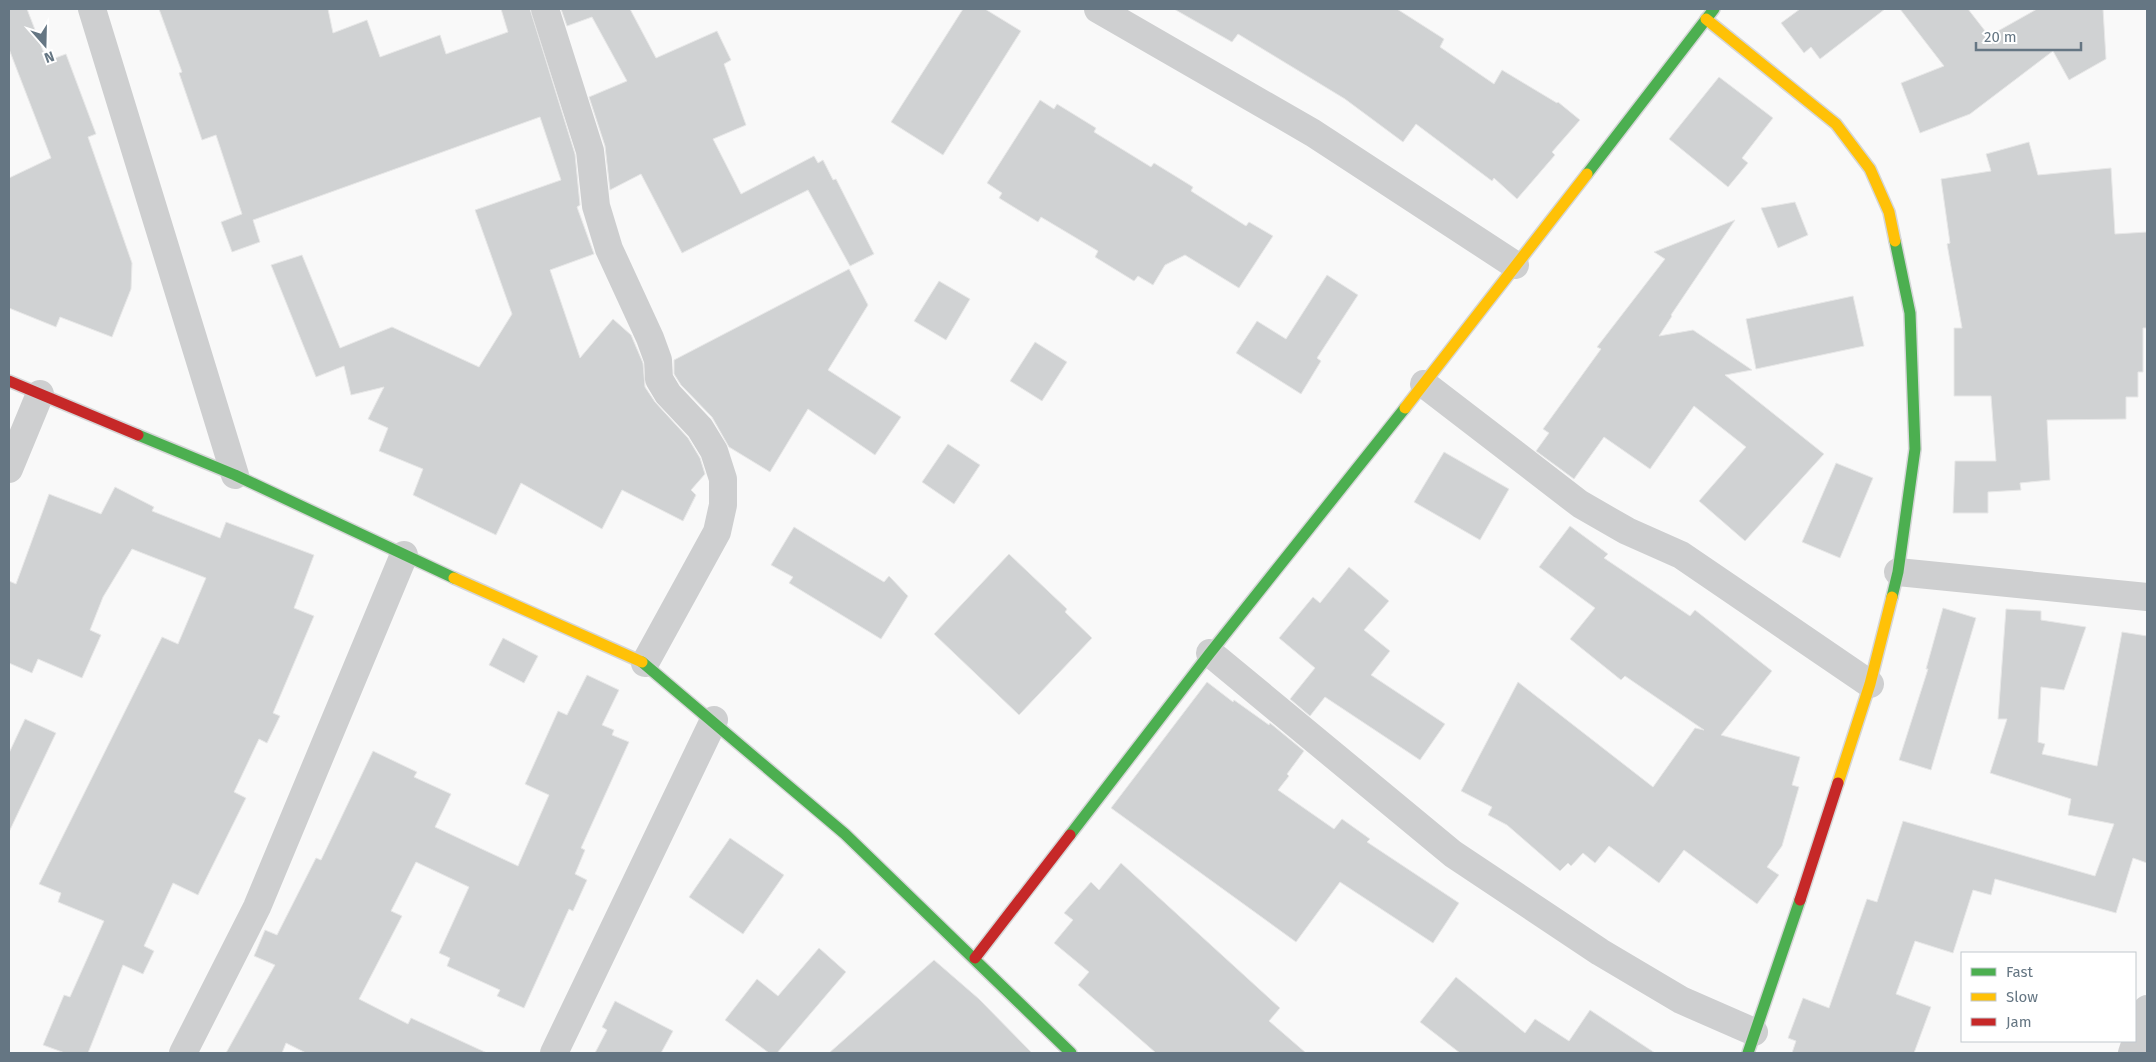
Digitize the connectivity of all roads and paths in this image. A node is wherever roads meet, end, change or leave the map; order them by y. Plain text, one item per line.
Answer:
1 (92, 9) edge
2 (545, 9) edge
3 (1098, 9) edge
4 (1714, 9) edge
5 (1706, 19) junction
6 (1516, 264) junction
7 (9, 381) edge
8 (1424, 384) junction
9 (40, 394) junction
10 (9, 469) edge
11 (235, 475) junction
12 (404, 555) junction
13 (1898, 572) junction
14 (2147, 597) edge
15 (1210, 653) junction
16 (644, 663) junction
17 (1870, 684) junction
18 (714, 720) junction
19 (975, 958) junction
20 (2147, 1009) edge
21 (2136, 1041) edge
22 (1751, 1042) edge
23 (183, 1053) edge
24 (554, 1053) edge
25 (1071, 1053) edge

1 - 11 street
2 - 16 street
3 - 6 street
4 - 5 street
5 - 6 street
5 - 13 street
6 - 8 street
7 - 9 street
8 - 15 street
8 - 17 street
9 - 10 street
9 - 11 street
11 - 12 street
12 - 16 street
12 - 23 street
13 - 14 street
13 - 17 street
15 - 19 street
15 - 22 street
16 - 18 street
17 - 22 street
18 - 19 street
18 - 24 street
19 - 25 street
20 - 21 street

